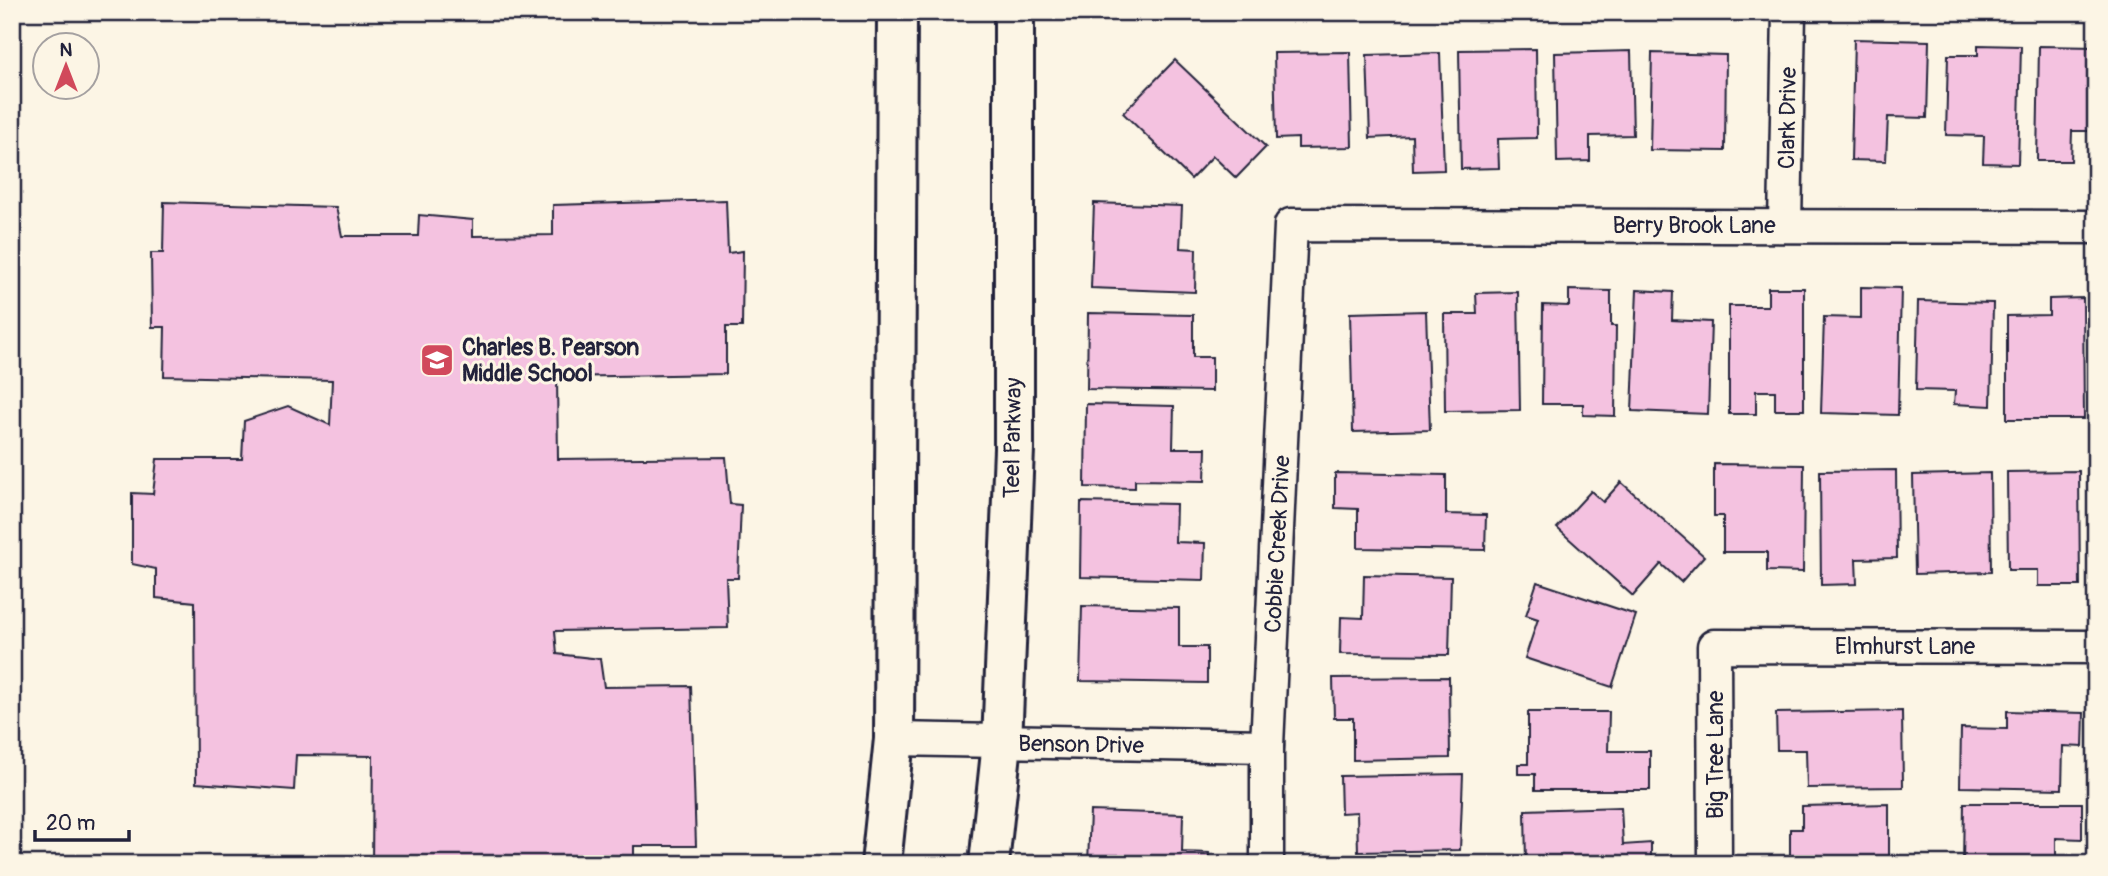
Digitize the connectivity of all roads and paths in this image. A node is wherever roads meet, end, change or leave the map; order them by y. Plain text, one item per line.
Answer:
1 (897, 12) edge
2 (1014, 12) edge
3 (1789, 12) edge
4 (1292, 225) joint
5 (1785, 225) junction
6 (2096, 226) edge
7 (1714, 646) joint
8 (2096, 647) edge
9 (894, 740) junction
10 (1002, 743) junction
11 (1267, 746) junction
12 (881, 864) edge
13 (989, 864) edge
14 (1267, 864) edge
15 (1715, 864) edge

1 - 9 main road
2 - 10 main road, Teel Parkway
3 - 5 street, Clark Drive
4 - 5 street, Berry Brook Lane
4 - 11 street, Cobbie Creek Drive
5 - 6 street, Berry Brook Lane
7 - 8 street, Elmhurst Lane
7 - 15 street, Big Tree Lane
9 - 10 street, Benson Drive
9 - 12 main road
10 - 11 street, Benson Drive
10 - 13 main road, Teel Parkway
11 - 14 street, Cobbie Creek Drive

